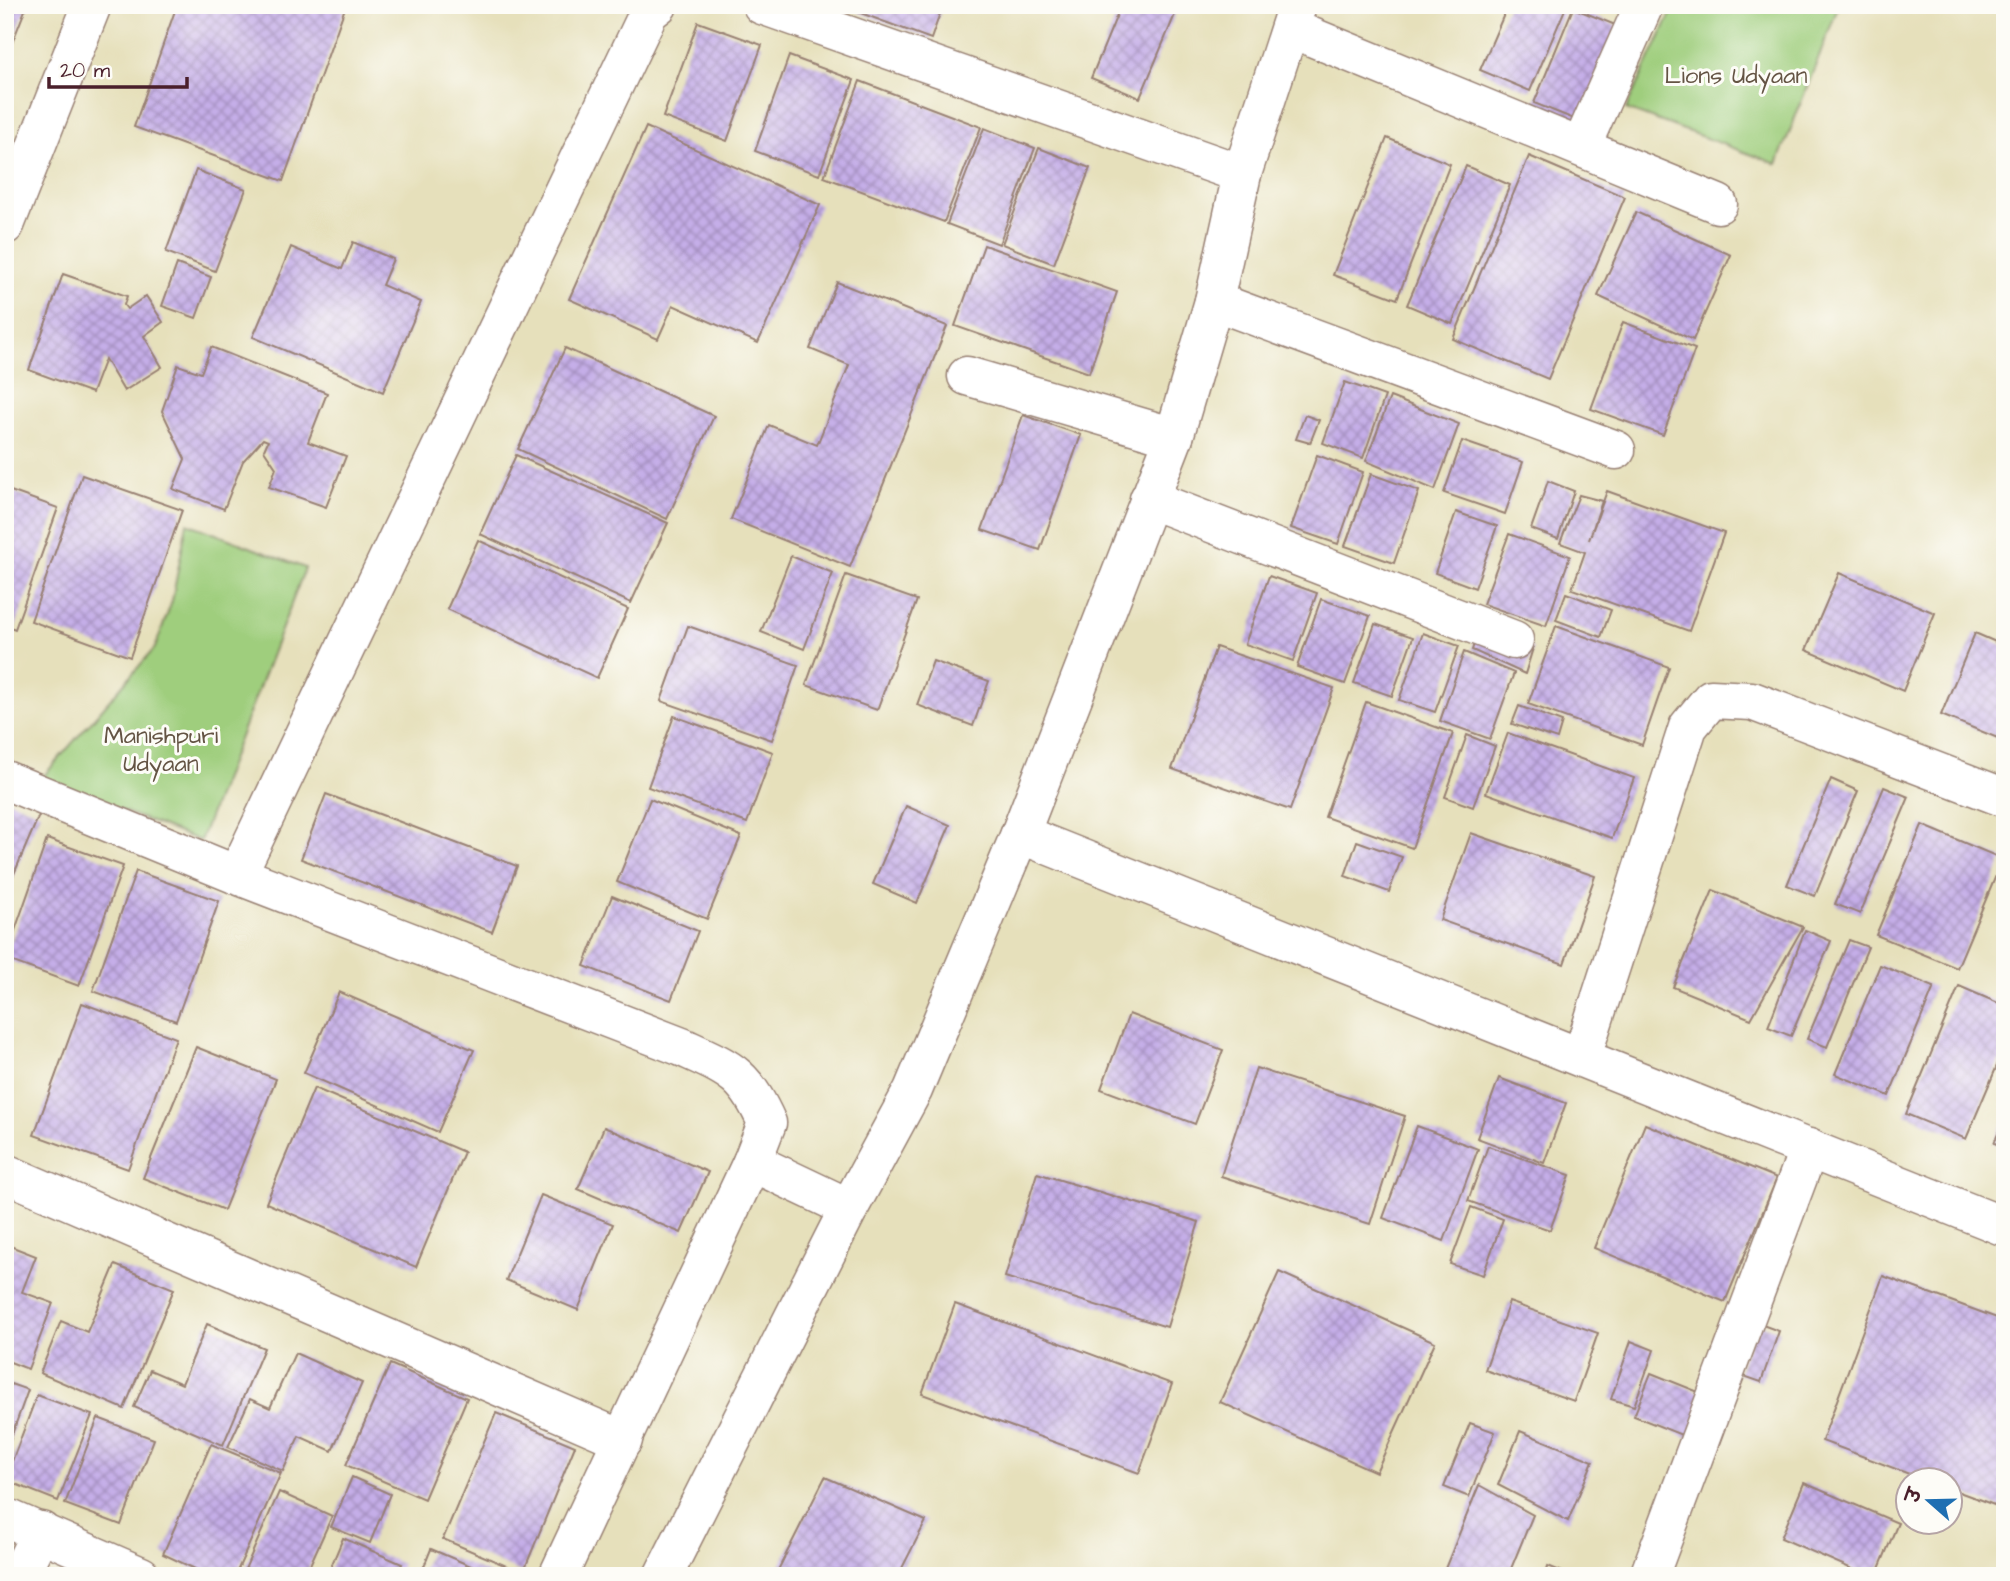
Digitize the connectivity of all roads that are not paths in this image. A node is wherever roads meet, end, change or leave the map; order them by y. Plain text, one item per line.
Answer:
1 (92, 5) edge
2 (658, 5) edge
3 (762, 5) edge
4 (1644, 5) edge
5 (1293, 16) edge
6 (1581, 148) junction
7 (17, 157) edge
8 (1242, 174) junction
9 (1718, 204) dead end
10 (5, 225) edge
11 (1214, 301) junction
12 (967, 376) dead end
13 (1174, 437) junction
14 (1616, 450) dead end
15 (1149, 499) junction
16 (1514, 640) dead end
17 (5, 780) edge
18 (2005, 798) edge
19 (1020, 834) junction
20 (237, 875) junction
21 (1582, 1056) junction
22 (1809, 1148) junction
23 (752, 1162) junction
24 (5, 1173) edge
25 (849, 1208) junction
26 (2005, 1227) edge
27 (623, 1440) junction
28 (5, 1517) edge
29 (41, 1531) junction
30 (19, 1576) edge
31 (141, 1576) edge
32 (558, 1576) edge
33 (663, 1576) edge
34 (1649, 1576) edge

1 - 7 street
2 - 20 street
3 - 8 street
4 - 6 street
5 - 6 street
5 - 8 street
6 - 9 street
7 - 10 street
8 - 11 street
11 - 13 street
11 - 14 street
12 - 13 street
13 - 15 street
15 - 16 street
15 - 19 street
17 - 20 street
18 - 21 street
19 - 21 street
19 - 25 street
20 - 23 street
21 - 22 street
22 - 26 street
22 - 34 street
23 - 25 street
23 - 27 street
24 - 27 street
25 - 33 street
27 - 32 street
28 - 29 street
29 - 30 street
29 - 31 street

